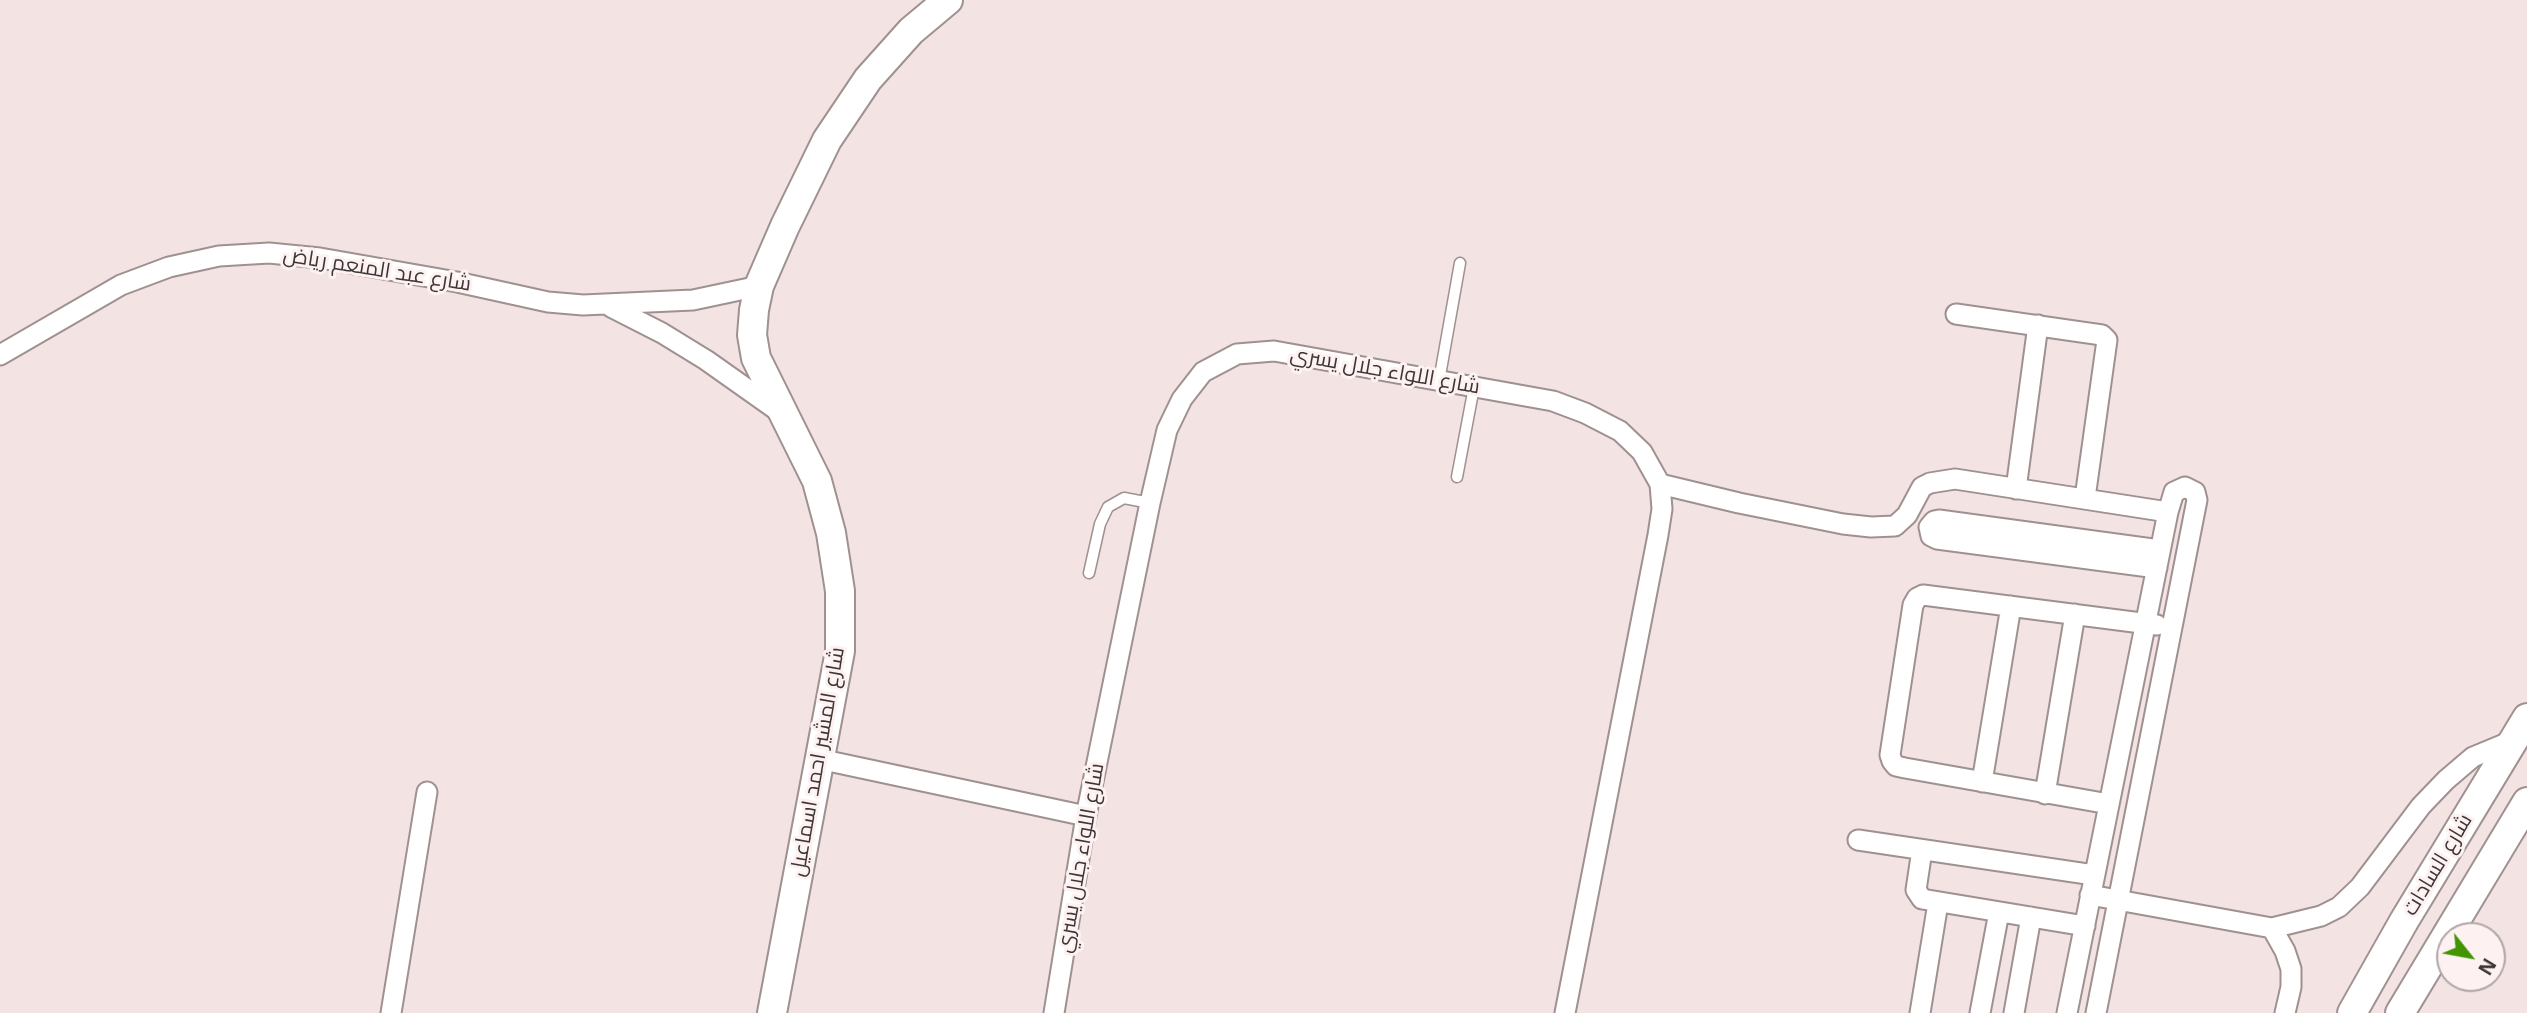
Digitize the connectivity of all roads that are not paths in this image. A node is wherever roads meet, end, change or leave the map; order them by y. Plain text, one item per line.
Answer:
1 (948, 0) edge
2 (1460, 263) dead end
3 (759, 286) junction
4 (607, 305) junction
5 (1956, 314) dead end
6 (2038, 325) junction
7 (0, 355) edge
8 (1439, 381) junction
9 (1474, 387) junction
10 (782, 414) junction
11 (1457, 477) dead end
12 (1660, 484) junction
13 (2016, 489) junction
14 (2085, 498) junction
15 (1150, 503) junction
16 (2168, 512) junction
17 (2158, 559) junction
18 (1089, 573) dead end
19 (2011, 606) junction
20 (2076, 614) junction
21 (2146, 623) junction
22 (2172, 626) junction
23 (2521, 729) edge
24 (819, 759) junction
25 (1982, 782) junction
26 (427, 792) dead end
27 (2045, 794) junction
28 (2527, 802) edge
29 (2109, 804) junction
30 (1086, 816) junction
31 (1858, 840) dead end
32 (1922, 850) junction
33 (2094, 875) junction
34 (2428, 881) junction
35 (2091, 895) junction
36 (2120, 900) junction
37 (1937, 903) junction
38 (2465, 904) junction
39 (1999, 912) junction
40 (2031, 917) junction
41 (2085, 926) junction
42 (2272, 928) junction
43 (391, 1013) edge
44 (772, 1013) edge
45 (1054, 1013) edge
46 (1565, 1013) edge
47 (1920, 1013) edge
48 (1980, 1013) edge
49 (2014, 1013) edge
50 (2067, 1013) edge
51 (2096, 1013) edge
52 (2285, 1013) edge
53 (2352, 1013) edge
54 (2400, 1013) edge

1 - 3 street, شارع المشير احمد اسماعيل
2 - 8 lane
3 - 4 street, شارع عبد المنعم رياض
3 - 10 street, شارع المشير احمد اسماعيل
4 - 7 street, شارع عبد المنعم رياض
4 - 10 street, شارع عبد المنعم رياض
5 - 6 street
6 - 13 street
6 - 14 street
8 - 9 street, شارع اللواء جلال يسري
8 - 15 street, شارع اللواء جلال يسري
9 - 11 lane
9 - 12 street, شارع اللواء جلال يسري
10 - 24 street, شارع المشير احمد اسماعيل
12 - 13 street
12 - 46 street, شارع اللواء جلال يسري
13 - 14 street
14 - 16 street
15 - 18 lane
15 - 30 street, شارع اللواء جلال يسري
16 - 17 street
16 - 22 street
17 - 17 street
17 - 21 street
19 - 20 street
19 - 25 street
19 - 25 street
20 - 21 street
20 - 27 street
21 - 22 street
21 - 29 street
22 - 36 street
23 - 34 street, شارع السادات
23 - 42 street
24 - 30 street
24 - 44 street, شارع المشير احمد اسماعيل
25 - 27 street
26 - 43 street
27 - 29 street
28 - 38 street, شارع السادات
29 - 33 street
30 - 45 street, شارع اللواء جلال يسري
31 - 32 street
32 - 33 street
32 - 37 street
33 - 35 street
34 - 38 street
34 - 53 street, شارع السادات
35 - 36 street
35 - 41 street
36 - 42 street
36 - 51 street
37 - 39 street
37 - 47 street
38 - 54 street, شارع السادات
39 - 40 street
39 - 48 street
40 - 41 street
40 - 49 street
41 - 50 street
42 - 52 street

